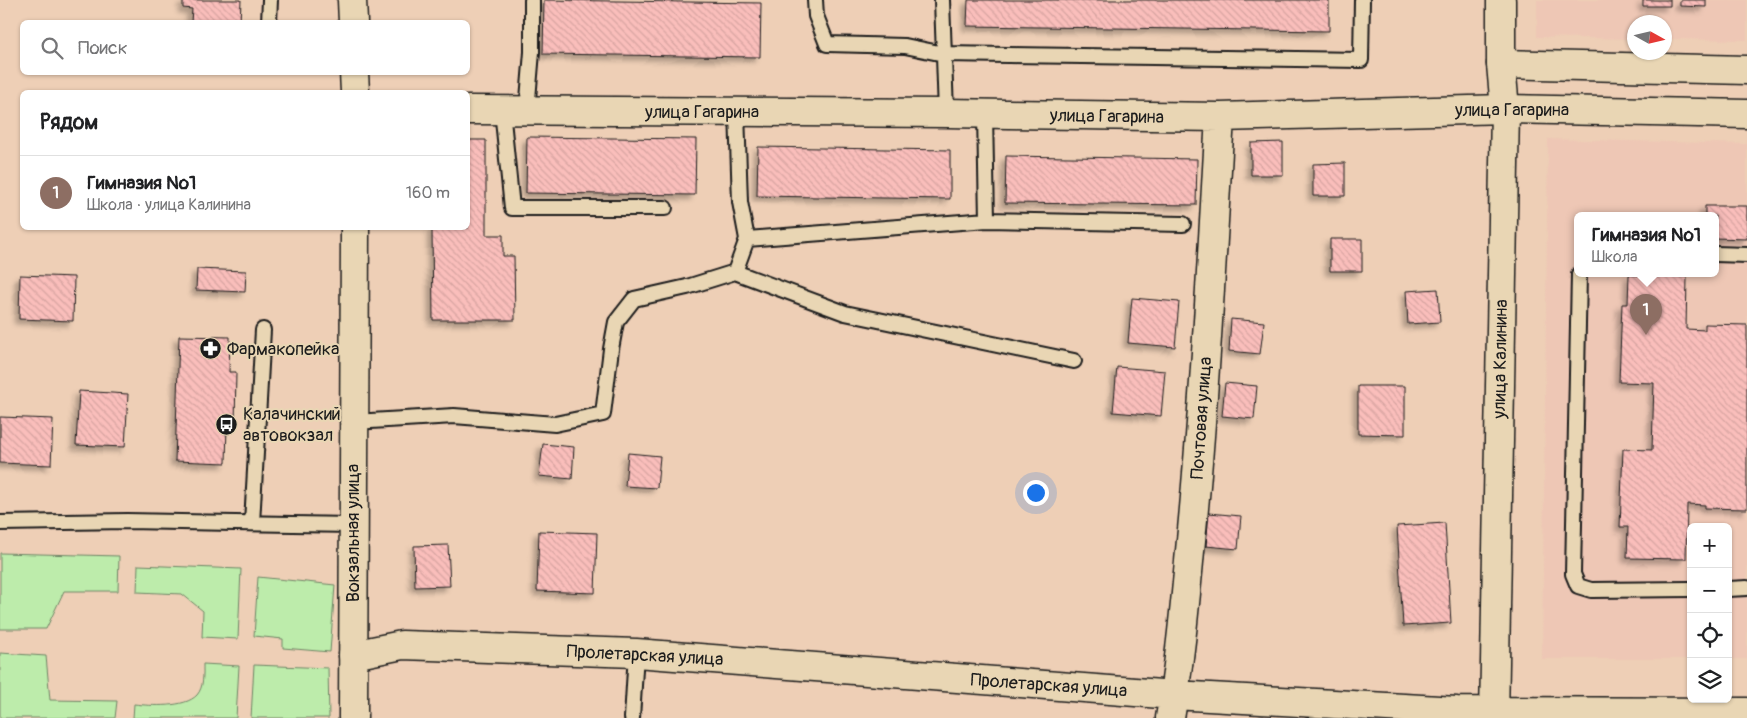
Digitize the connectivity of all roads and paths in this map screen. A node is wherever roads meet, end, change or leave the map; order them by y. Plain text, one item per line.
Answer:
1 (270, 0) edge
2 (352, 0) edge
3 (532, 0) edge
4 (815, 0) edge
5 (942, 0) edge
6 (1362, 0) edge
7 (1501, 0) edge
8 (269, 20) edge
9 (353, 20) edge
10 (944, 54) junction
11 (1501, 64) junction
12 (1747, 70) edge
13 (354, 75) edge
14 (355, 90) edge
15 (1505, 109) junction
16 (470, 110) edge
17 (515, 110) junction
18 (737, 112) junction
19 (946, 113) junction
20 (985, 114) junction
21 (1747, 114) edge
22 (1220, 117) junction
23 (665, 208) dead end
24 (988, 220) junction
25 (1183, 224) dead end
26 (355, 230) edge
27 (747, 240) junction
28 (1719, 254) edge
29 (1747, 255) edge
30 (735, 272) junction
31 (1579, 277) edge
32 (263, 330) dead end
33 (1074, 361) dead end
34 (354, 422) junction
35 (0, 523) edge
36 (252, 523) junction
37 (353, 525) junction
38 (1747, 588) edge
39 (1687, 589) edge
40 (1732, 589) edge
41 (636, 653) junction
42 (353, 655) junction
43 (1172, 706) edge
44 (1747, 712) edge
45 (1494, 714) edge
46 (353, 718) edge
47 (632, 718) edge

1 - 8 lane
2 - 9 street
3 - 17 lane
4 - 10 lane
5 - 10 lane
6 - 10 lane
7 - 11 street, улица Калинина
10 - 19 lane
11 - 12 street
11 - 15 street, улица Калинина
13 - 14 street
15 - 21 street, улица Гагарина
15 - 22 street, улица Гагарина
15 - 45 street, улица Калинина
16 - 17 street, улица Гагарина
17 - 18 street, улица Гагарина
17 - 23 lane
18 - 19 street, улица Гагарина
18 - 27 lane
19 - 20 street, улица Гагарина
20 - 22 street, улица Гагарина
20 - 24 lane
22 - 43 street, Почтовая улица
24 - 25 lane
24 - 27 lane
26 - 34 street, Вокзальная улица
27 - 30 lane
28 - 29 lane
30 - 33 lane
30 - 34 lane
31 - 39 lane
32 - 36 lane
34 - 37 street, Вокзальная улица
35 - 36 lane
36 - 37 lane
37 - 42 street, Вокзальная улица
38 - 40 lane
41 - 42 street, Пролетарская улица
41 - 43 street, Пролетарская улица
41 - 47 lane
42 - 46 street, Вокзальная улица
43 - 45 street, Пролетарская улица
44 - 45 street, Пролетарская улица

